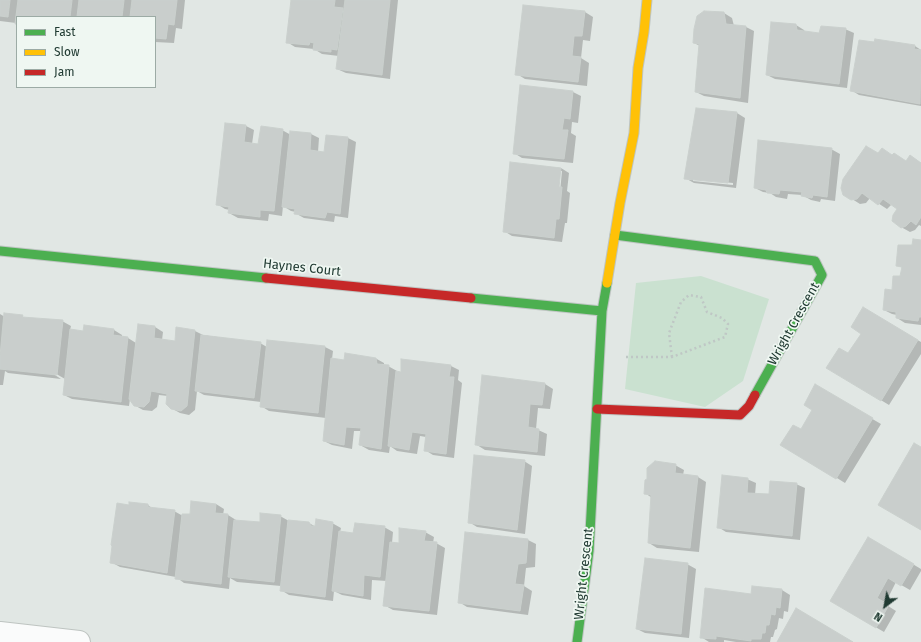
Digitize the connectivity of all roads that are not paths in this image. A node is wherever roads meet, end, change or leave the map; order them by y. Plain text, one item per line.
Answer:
1 (647, 0) edge
2 (615, 235) junction
3 (0, 251) edge
4 (602, 311) junction
5 (596, 409) junction
6 (5, 636) edge
7 (79, 642) edge
8 (576, 642) edge

1 - 2 street, Wright Crescent
2 - 4 street, Wright Crescent
2 - 5 street, Wright Crescent
3 - 4 street, Haynes Court
4 - 5 street, Wright Crescent
5 - 8 street, Wright Crescent
6 - 7 street

